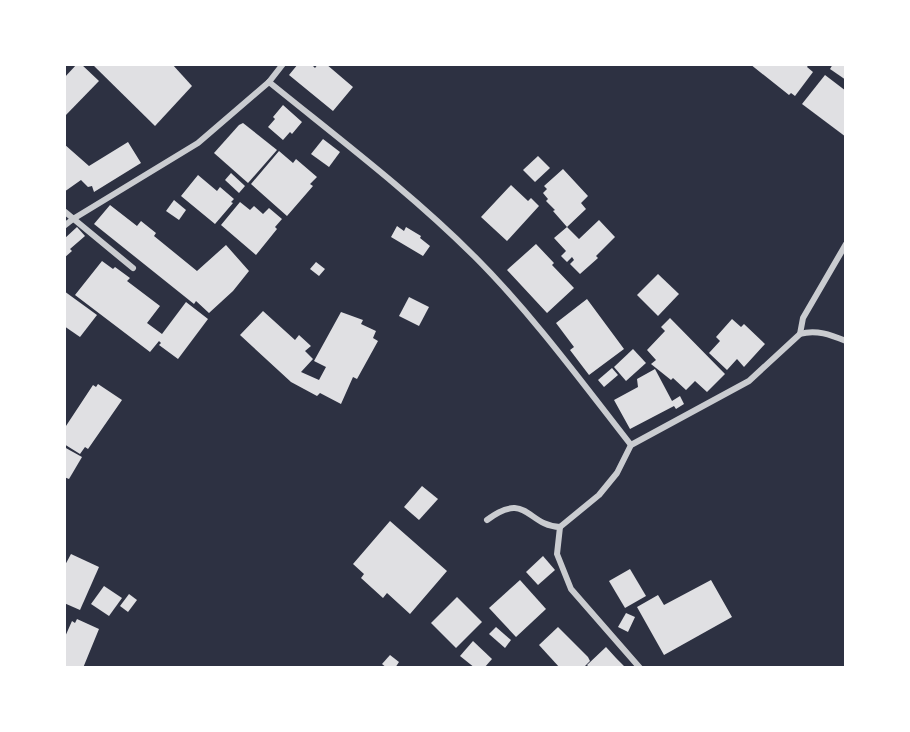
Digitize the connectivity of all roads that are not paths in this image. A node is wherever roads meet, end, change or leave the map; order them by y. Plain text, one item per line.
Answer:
1 (283, 64) edge
2 (269, 82) junction
3 (64, 211) edge
4 (73, 219) junction
5 (64, 226) edge
6 (846, 244) edge
7 (133, 268) dead end
8 (800, 334) junction
9 (846, 341) edge
10 (631, 445) junction
11 (487, 520) dead end
12 (560, 527) junction
13 (640, 668) edge

1 - 2 street
2 - 4 street
2 - 10 street
3 - 4 street
4 - 5 street
4 - 7 street
6 - 8 street
8 - 9 street
8 - 10 street
10 - 12 street
11 - 12 street
12 - 13 street

